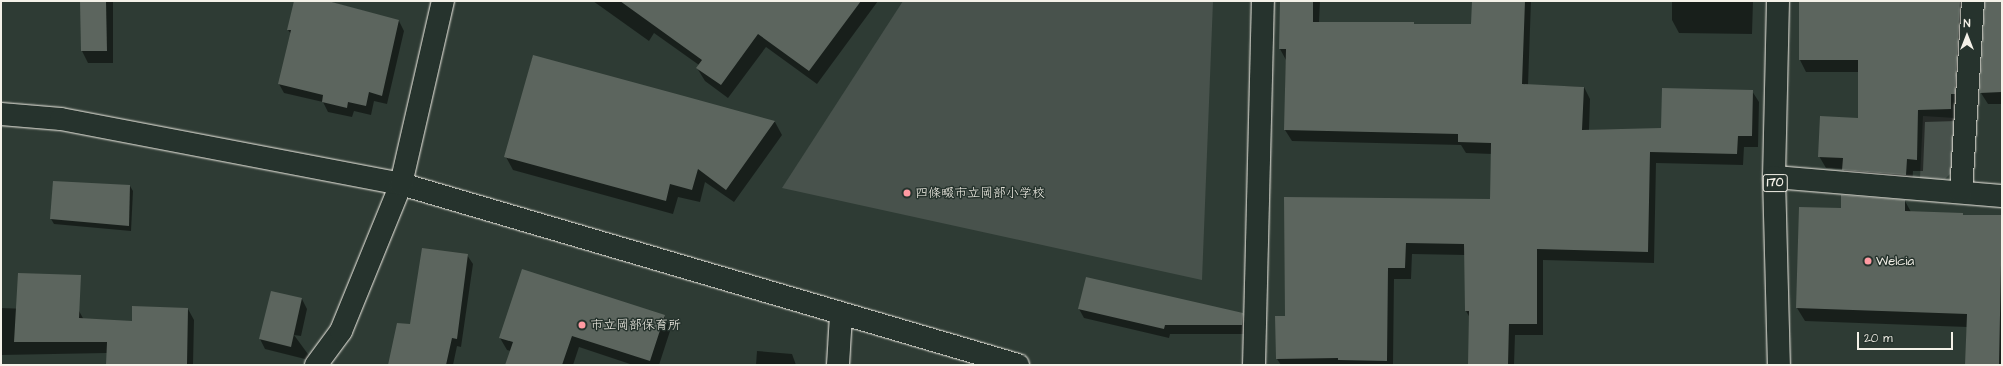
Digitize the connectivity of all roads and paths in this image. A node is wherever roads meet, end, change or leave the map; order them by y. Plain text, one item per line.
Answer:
1 (443, 1) edge
2 (1263, 1) edge
3 (1778, 1) edge
4 (1973, 1) edge
5 (1, 114) edge
6 (1774, 177) junction
7 (401, 184) junction
8 (1961, 192) junction
9 (2002, 196) edge
10 (842, 315) junction
11 (316, 365) edge
12 (838, 365) edge
13 (1018, 365) edge
14 (1254, 365) edge
15 (1779, 365) edge

1 - 7 main road
2 - 14 main road
3 - 6 main road, 170
4 - 8 main road
5 - 7 main road
6 - 8 main road
6 - 15 main road, 170
7 - 10 main road
7 - 11 main road
8 - 9 main road
10 - 12 main road
10 - 13 main road

